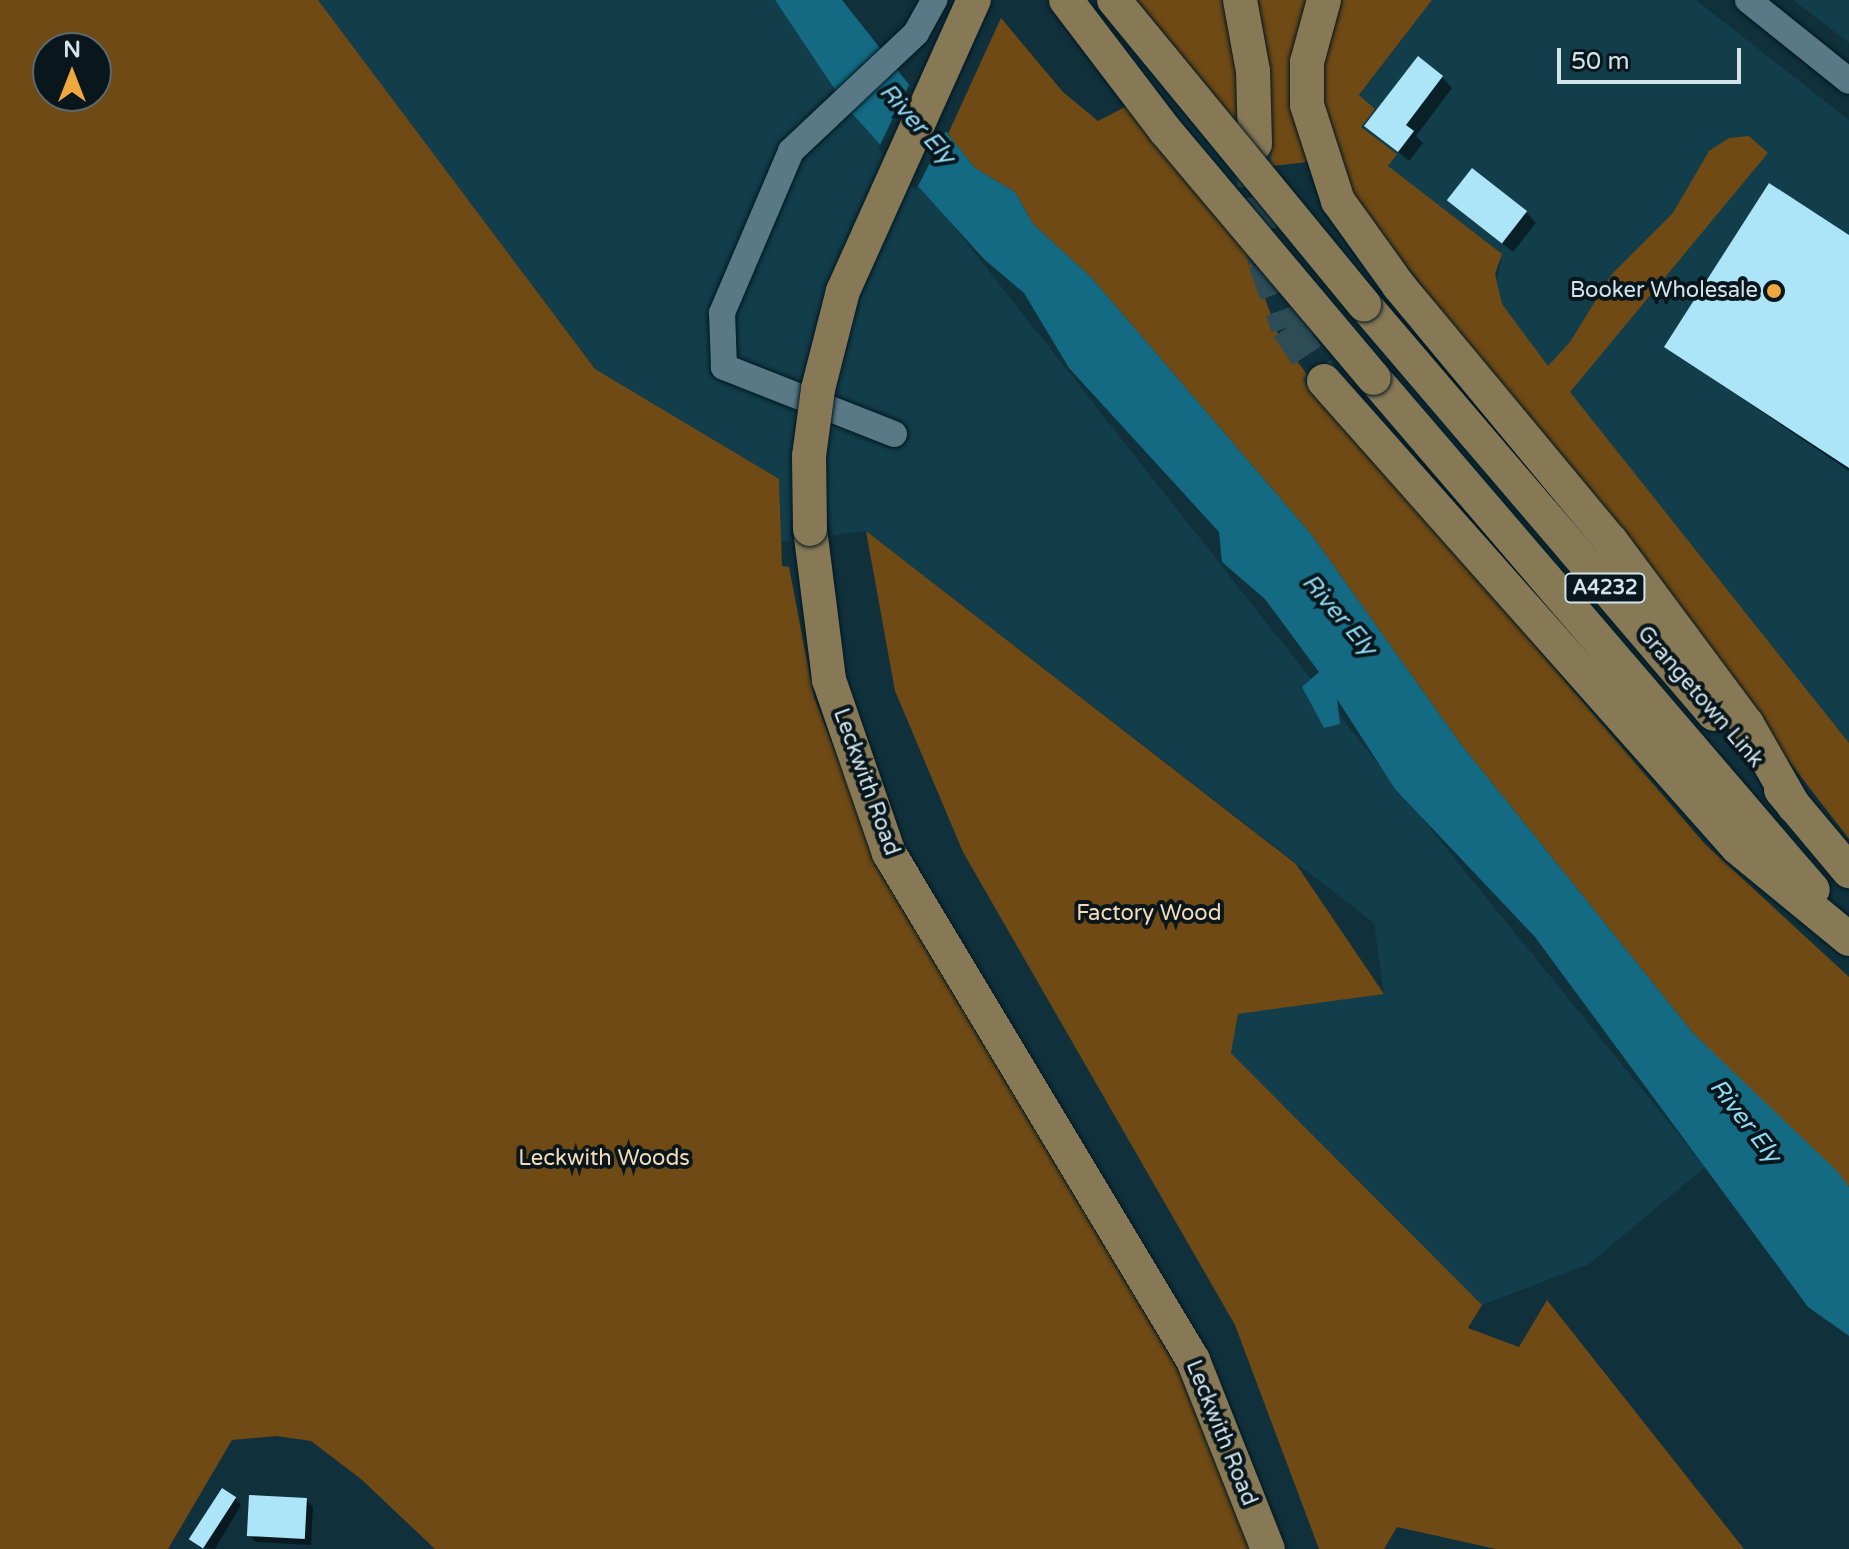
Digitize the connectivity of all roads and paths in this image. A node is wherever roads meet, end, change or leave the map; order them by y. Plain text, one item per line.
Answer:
1 (934, 0) edge
2 (974, 0) edge
3 (1066, 0) edge
4 (1114, 0) edge
5 (1240, 0) edge
6 (1324, 0) edge
7 (1748, 0) edge
8 (1849, 81) edge
9 (1255, 144) tunnel mouth
10 (1324, 381) tunnel mouth
11 (894, 434) dead end
12 (1794, 806) junction
13 (1849, 871) edge
14 (1849, 936) edge
15 (1268, 1549) edge

1 - 11 street
2 - 15 main road, Leckwith Road, bridge
3 - 14 main road, Grangetown Link / A4232, bridge
4 - 12 main road, Grangetown Link / A4232, bridge
5 - 9 main road
6 - 12 main road
7 - 8 street
10 - 14 main road
12 - 13 main road, Grangetown Link / A4232

